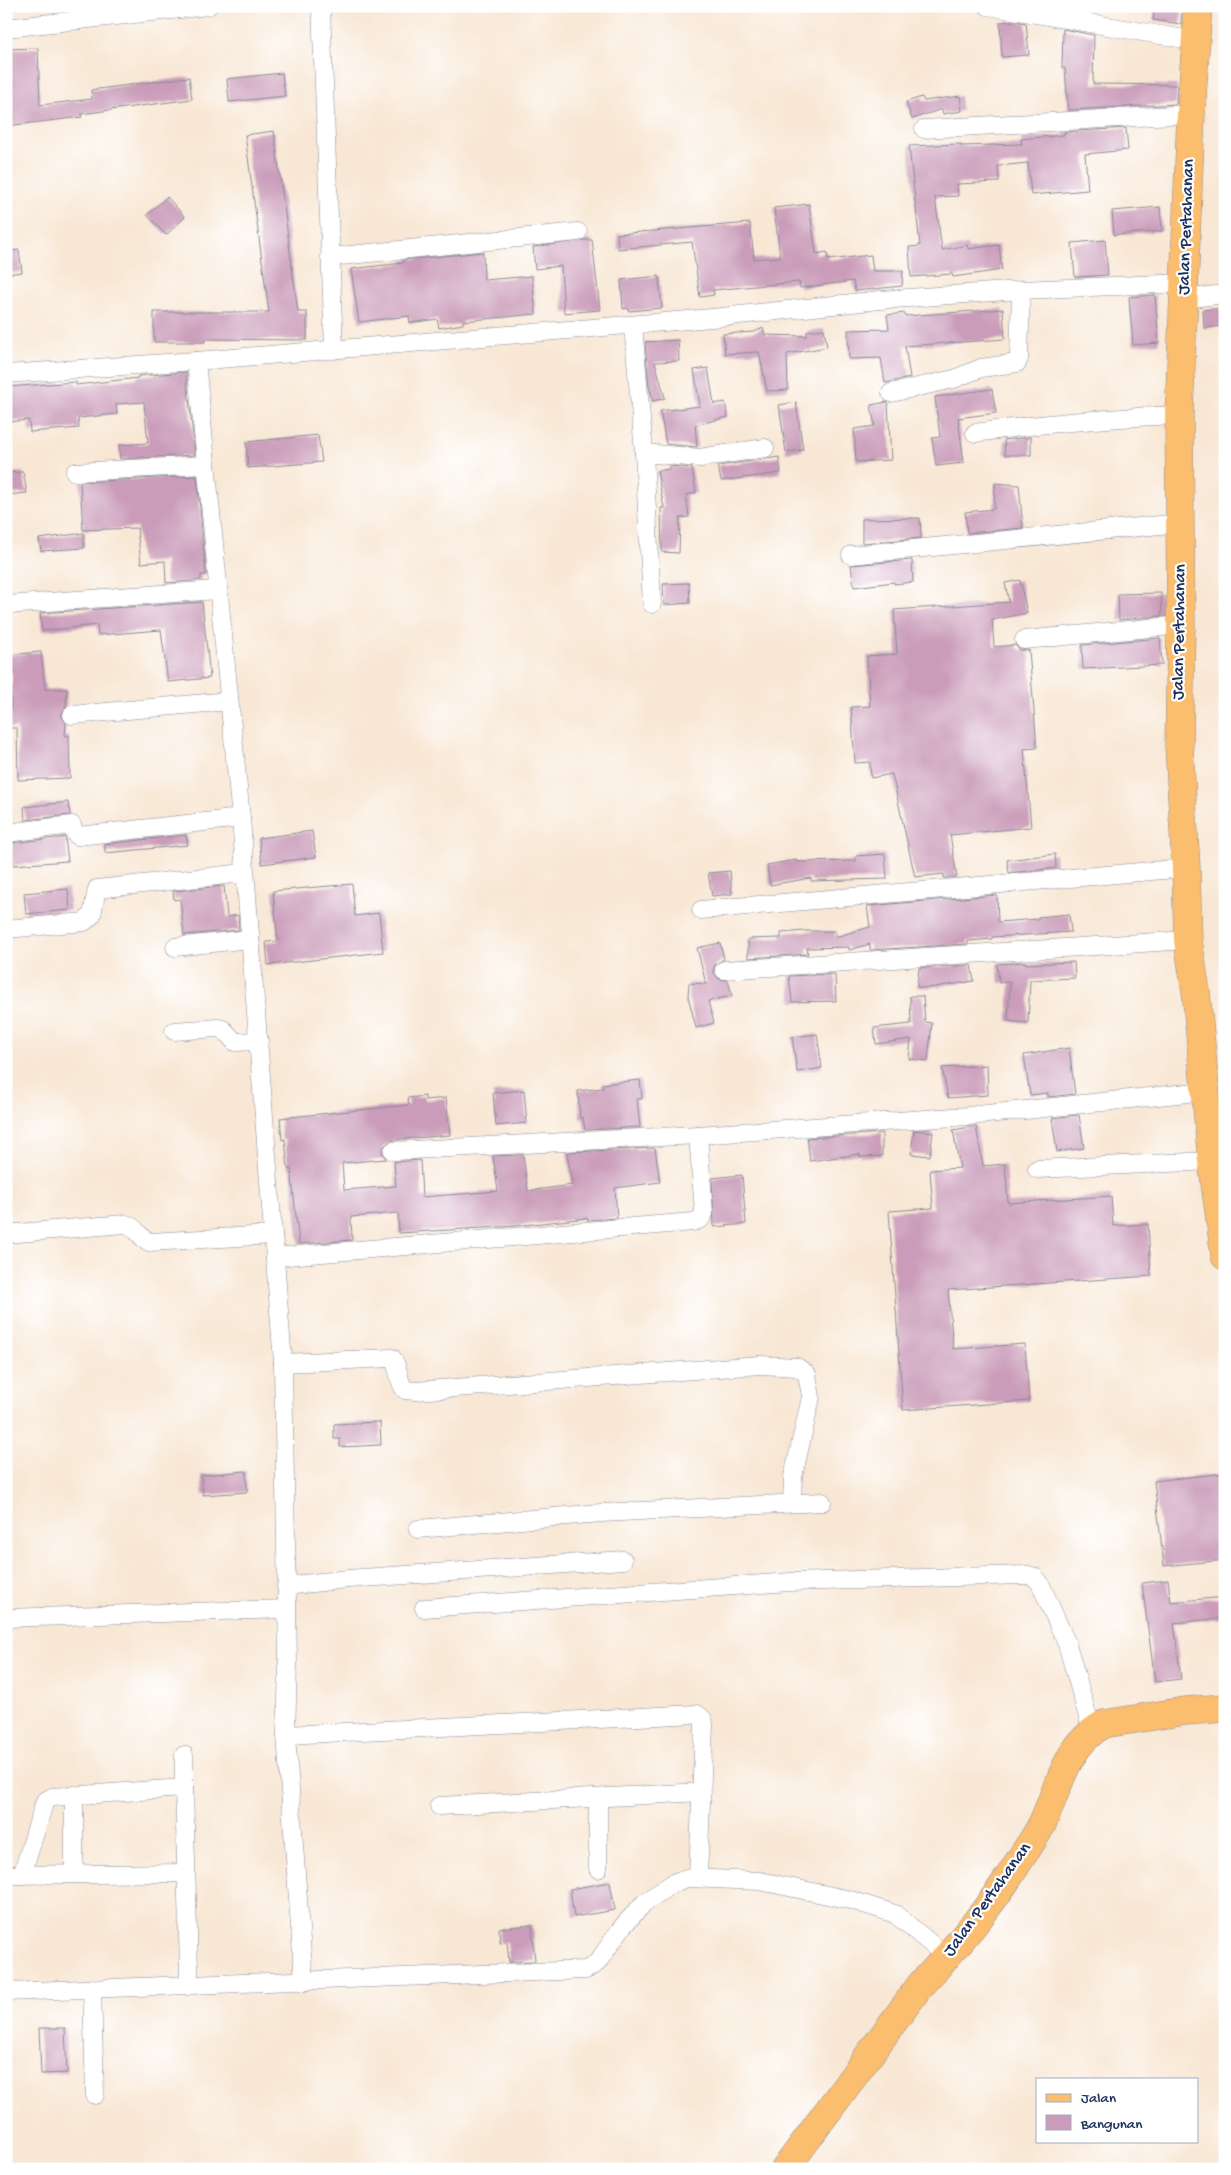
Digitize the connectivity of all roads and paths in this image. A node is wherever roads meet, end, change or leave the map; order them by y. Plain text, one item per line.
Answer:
1 (208, 6) edge
2 (321, 6) edge
3 (988, 6) edge
4 (1198, 6) edge
5 (6, 28) edge
6 (1196, 41) junction
7 (1191, 114) junction
8 (924, 129) dead end
9 (578, 232) dead end
10 (330, 256) junction
11 (1021, 290) junction
12 (1184, 291) junction
13 (1225, 294) edge
14 (633, 325) junction
15 (334, 350) junction
16 (196, 361) junction
17 (6, 374) edge
18 (891, 393) dead end
19 (1179, 415) junction
20 (975, 433) dead end
21 (765, 448) dead end
22 (644, 453) junction
23 (205, 465) junction
24 (74, 472) dead end
25 (1181, 523) junction
26 (851, 555) dead end
27 (217, 590) junction
28 (652, 604) dead end
29 (6, 605) edge
30 (1181, 625) junction
31 (1024, 640) dead end
32 (229, 701) junction
33 (72, 714) dead end
34 (241, 818) junction
35 (6, 832) edge
36 (1186, 868) junction
37 (244, 873) junction
38 (701, 910) dead end
39 (6, 929) edge
40 (250, 939) junction
41 (1188, 940) junction
42 (175, 947) dead end
43 (724, 970) dead end
44 (174, 1031) dead end
45 (258, 1041) junction
46 (1206, 1091) junction
47 (698, 1135) junction
48 (393, 1151) dead end
49 (1212, 1161) junction
50 (1037, 1169) dead end
51 (6, 1234) edge
52 (273, 1235) junction
53 (1225, 1256) edge
54 (275, 1257) junction
55 (283, 1363) junction
56 (822, 1502) dead end
57 (792, 1503) junction
58 (418, 1529) dead end
59 (623, 1560) dead end
60 (286, 1586) junction
61 (424, 1608) dead end
62 (286, 1609) junction
63 (6, 1618) edge
64 (1225, 1708) edge
65 (1092, 1731) junction
66 (286, 1735) junction
67 (184, 1756) dead end
68 (184, 1788) junction
69 (702, 1792) junction
70 (74, 1795) junction
71 (598, 1798) junction
72 (439, 1806) dead end
73 (598, 1869) dead end
74 (186, 1873) junction
75 (74, 1874) junction
76 (14, 1875) edge
77 (698, 1878) junction
78 (947, 1957) junction
79 (304, 1982) junction
80 (188, 1986) junction
81 (92, 1988) junction
82 (6, 1992) edge
83 (95, 2095) dead end
84 (786, 2169) edge

1 - 5 street
2 - 10 street
3 - 6 street
4 - 6 main road, Jalan Pertahanan
6 - 7 main road, Jalan Pertahanan
7 - 8 street
7 - 12 main road, Jalan Pertahanan
9 - 10 street
10 - 15 street
11 - 12 street
11 - 14 street
11 - 18 street
12 - 13 street
12 - 19 main road, Jalan Pertahanan
14 - 15 street
14 - 22 street
15 - 16 street
16 - 17 street
16 - 23 street
19 - 20 street
19 - 25 main road, Jalan Pertahanan
21 - 22 street
22 - 28 street
23 - 24 street
23 - 27 street
25 - 26 street
25 - 30 main road, Jalan Pertahanan
27 - 29 street
27 - 32 street
30 - 31 street
30 - 36 main road, Jalan Pertahanan
32 - 33 street
32 - 34 street
34 - 35 street
34 - 37 street
36 - 38 street
36 - 41 main road, Jalan Pertahanan
37 - 39 street
37 - 40 street
40 - 42 street
40 - 45 street
41 - 43 street
41 - 46 main road, Jalan Pertahanan
44 - 45 street
45 - 52 street
46 - 47 street
46 - 49 main road, Jalan Pertahanan
47 - 48 street
47 - 54 street
49 - 50 street
49 - 53 main road, Jalan Pertahanan
51 - 52 street
52 - 54 street
54 - 55 street
55 - 57 street
55 - 60 street
56 - 57 street
57 - 58 street
59 - 60 street
60 - 62 street
61 - 65 street
62 - 63 street
62 - 66 street
64 - 65 main road, Jalan Pertahanan
65 - 78 main road, Jalan Pertahanan
66 - 69 street
66 - 79 street
67 - 68 street
68 - 70 street
68 - 74 street
69 - 71 street
69 - 77 street
70 - 75 street
70 - 76 street
71 - 72 street
71 - 73 street
74 - 75 street
74 - 80 street
75 - 76 street
77 - 78 street
77 - 79 street
78 - 84 main road, Jalan Pertahanan
79 - 80 street
80 - 81 street
81 - 82 street
81 - 83 street

